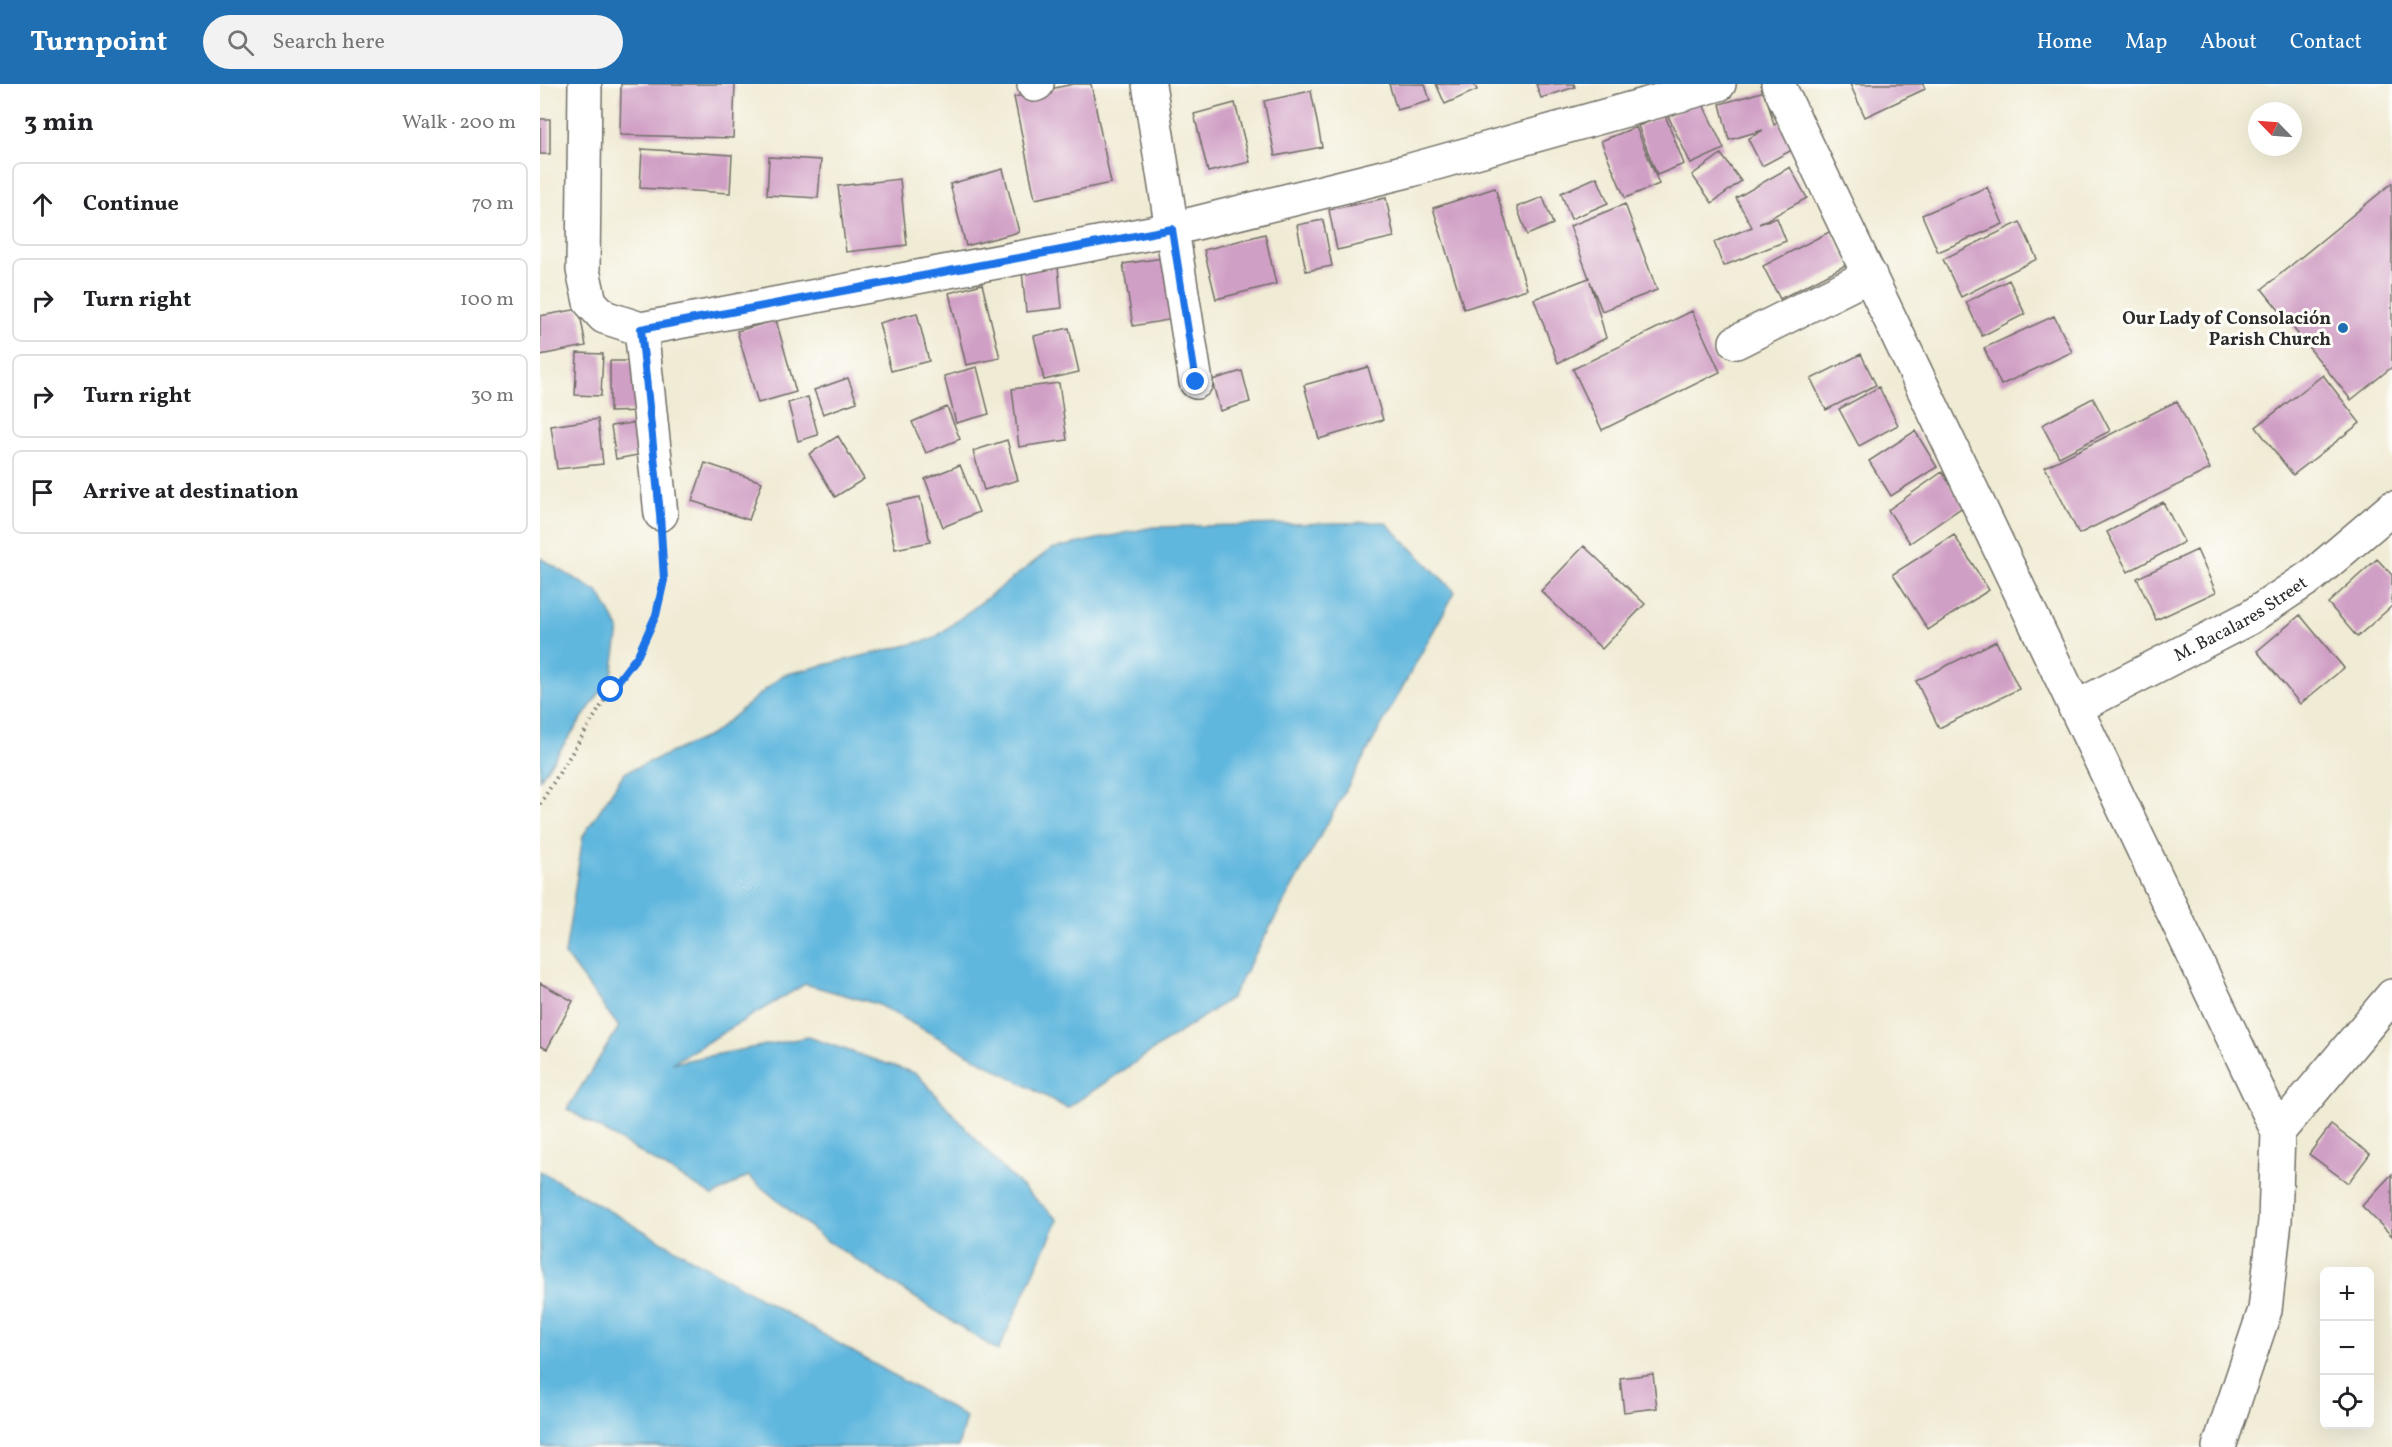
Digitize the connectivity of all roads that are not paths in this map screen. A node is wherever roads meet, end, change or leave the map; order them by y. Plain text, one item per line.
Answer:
1 (585, 84) edge
2 (1149, 84) edge
3 (1719, 84) edge
4 (1778, 84) edge
5 (1172, 229) junction
6 (1870, 275) junction
7 (641, 329) junction
8 (1736, 342) dead end
9 (1196, 382) dead end
10 (2392, 508) edge
11 (660, 514) road end
12 (2074, 708) junction
13 (2392, 996) edge
14 (2278, 1132) junction
15 (2219, 1447) edge

1 - 7 street
2 - 5 street
3 - 5 street
4 - 6 street
5 - 7 street
5 - 9 street
6 - 8 street
6 - 12 street
7 - 11 street
10 - 12 street, M. Bacalares Street
12 - 14 street
13 - 14 street
14 - 15 street

